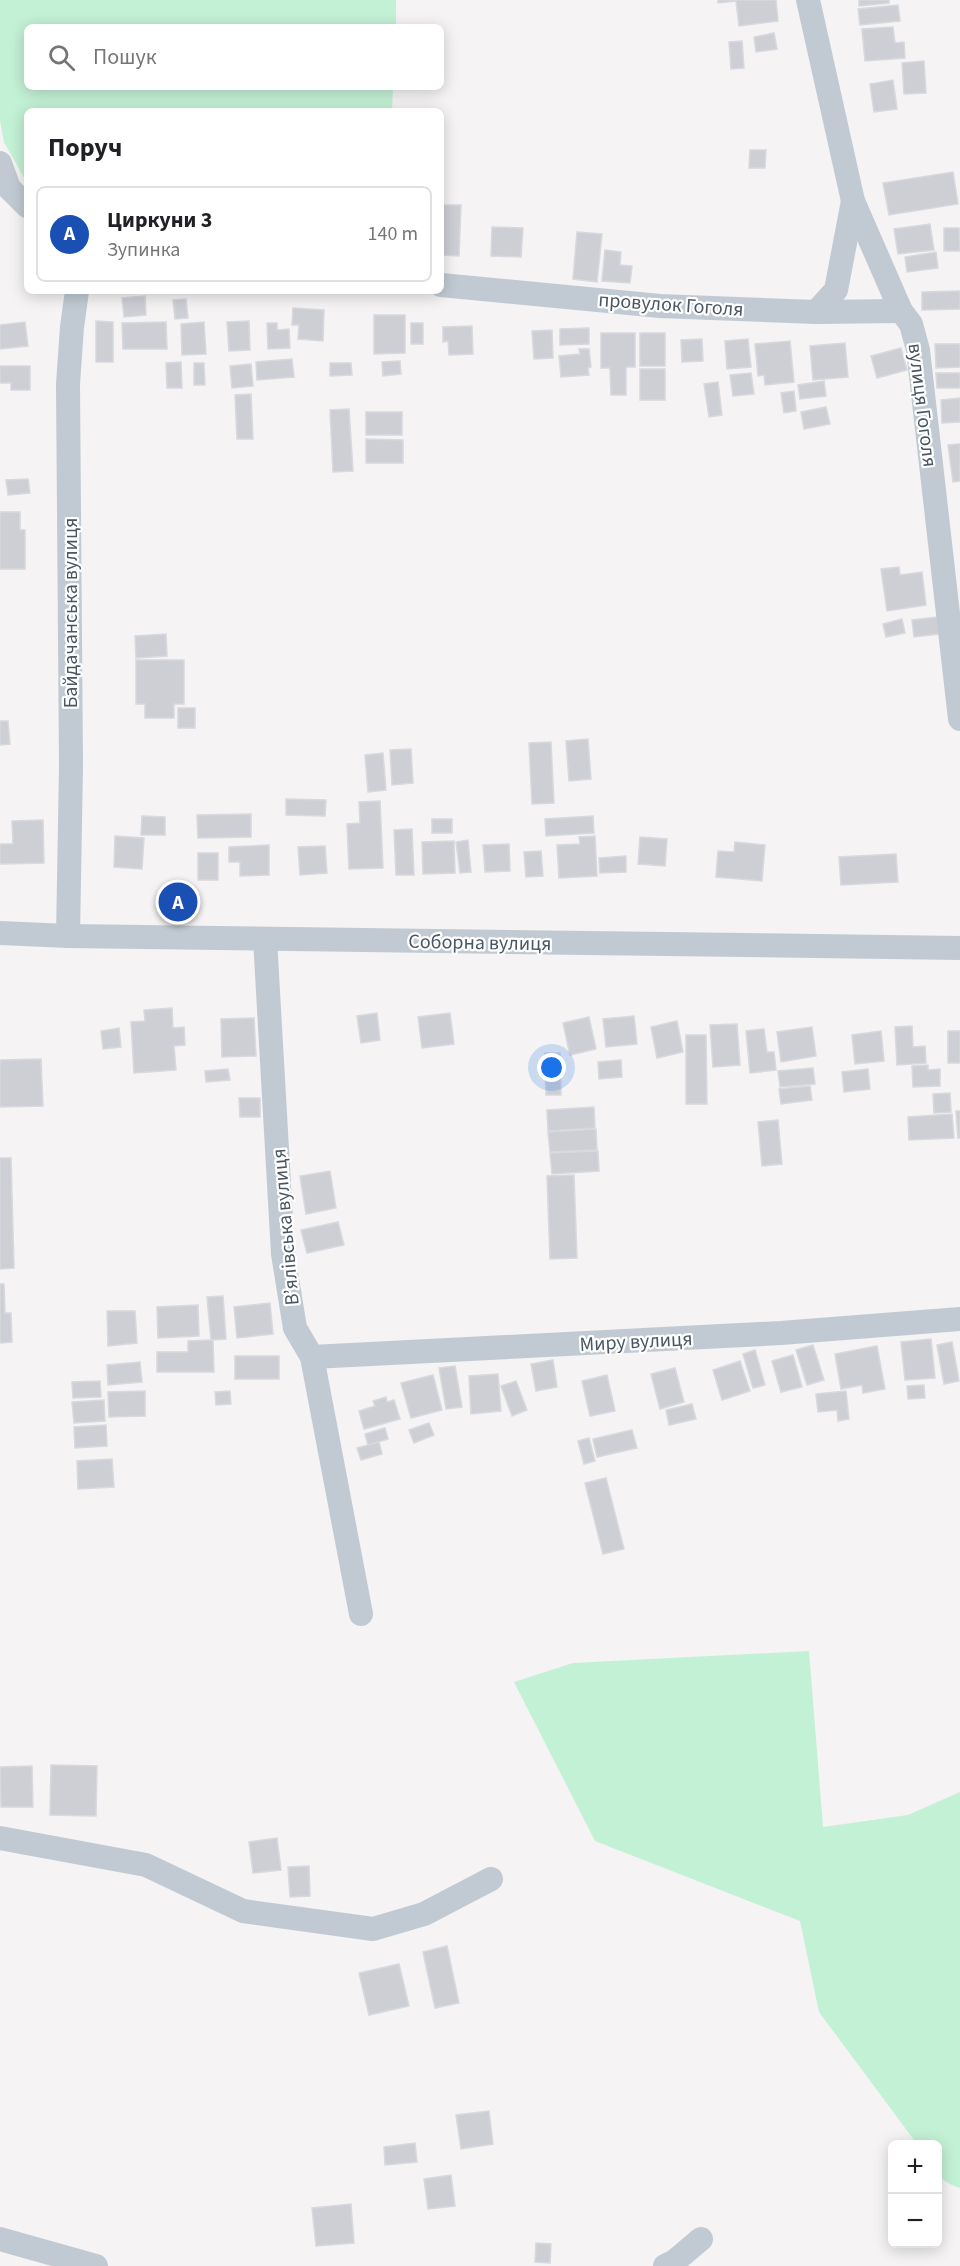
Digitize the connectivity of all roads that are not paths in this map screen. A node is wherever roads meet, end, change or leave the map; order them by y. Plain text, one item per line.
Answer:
1 (808, 0) edge
2 (0, 163) edge
3 (853, 201) junction
4 (24, 203) edge
5 (444, 285) edge
6 (77, 294) edge
7 (901, 311) junction
8 (816, 312) junction
9 (960, 719) edge
10 (0, 933) edge
11 (68, 936) junction
12 (265, 939) junction
13 (960, 948) edge
14 (960, 1319) edge
15 (312, 1357) junction
16 (361, 1614) dead end
17 (0, 1838) edge
18 (491, 1879) dead end
19 (0, 2239) edge
20 (701, 2240) dead end
21 (96, 2266) edge
22 (665, 2266) edge

1 - 3 street, вулиця Гоголя
2 - 4 street
3 - 7 street, вулиця Гоголя
3 - 8 street
5 - 8 street, провулок Гоголя
6 - 11 street, Байдачанська вулиця
7 - 8 street, провулок Гоголя
7 - 9 street, вулиця Гоголя
10 - 11 street, Соборна вулиця
11 - 12 street, Соборна вулиця
12 - 13 street, Соборна вулиця
12 - 15 street, В’ялівська вулиця
14 - 15 street, Миру вулиця
15 - 16 street, В’ялівська вулиця
17 - 18 street
19 - 21 street
20 - 22 street

